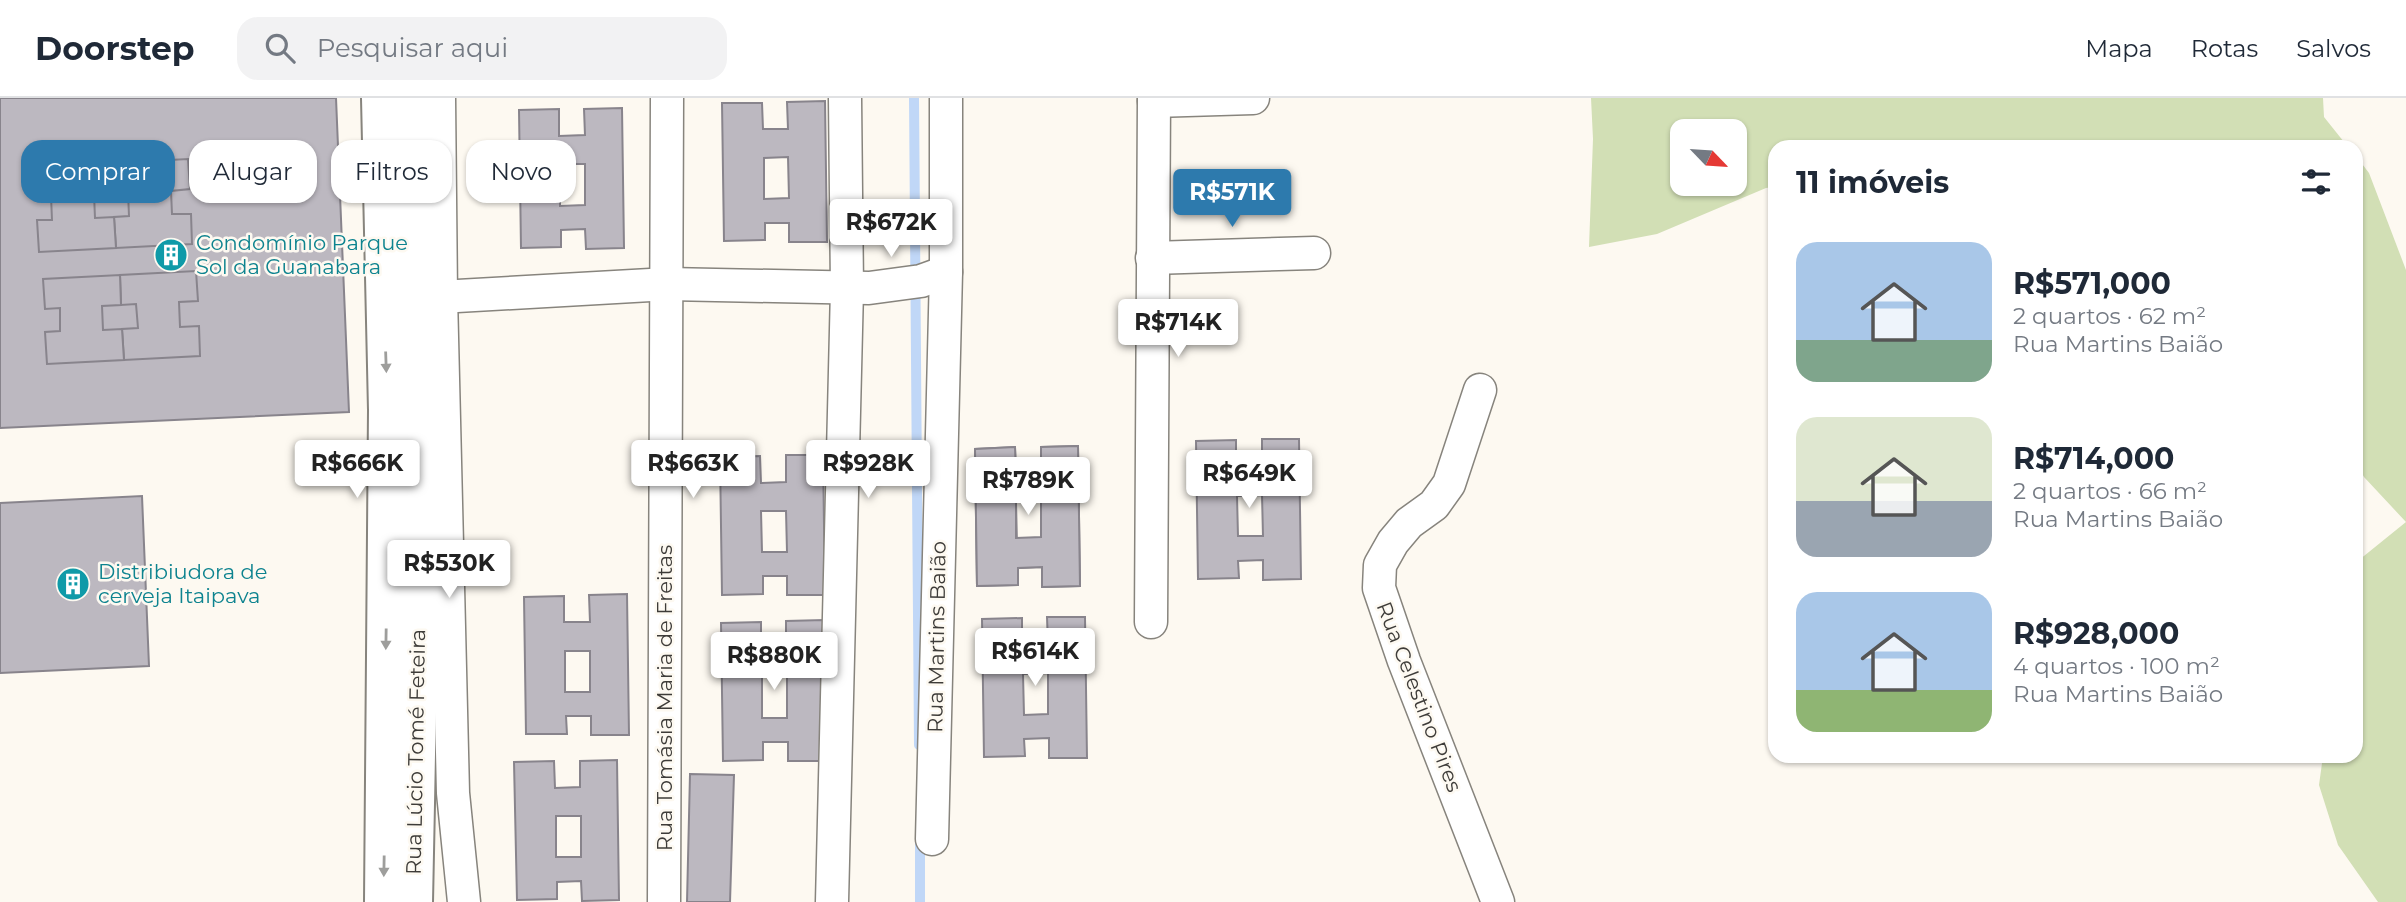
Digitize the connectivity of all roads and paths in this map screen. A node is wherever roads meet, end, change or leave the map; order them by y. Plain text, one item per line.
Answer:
1 (381, 98) edge
2 (416, 98) edge
3 (439, 98) edge
4 (667, 98) edge
5 (845, 98) edge
6 (946, 98) edge
7 (1253, 98) edge
8 (1154, 100) edge
9 (1314, 253) dead end
10 (1152, 258) junction
11 (933, 277) junction
12 (668, 284) junction
13 (858, 288) junction
14 (415, 298) junction
15 (1480, 390) dead end
16 (1151, 622) dead end
17 (932, 839) dead end
18 (384, 902) edge
19 (413, 902) edge
20 (464, 902) edge
21 (664, 902) edge
22 (832, 902) edge
23 (1498, 902) edge

1 - 14 main road, Rua Lúcio Tomé Feteira
2 - 14 main road, Rua Lúcio Tomé Feteira
3 - 14 street
4 - 12 street, Rua Tomásia Maria de Freitas
5 - 13 street
6 - 11 street, Rua Martins Baião
7 - 8 street
8 - 10 street
9 - 10 street
10 - 16 street
11 - 13 street
11 - 17 street, Rua Martins Baião
12 - 13 street
12 - 14 street
12 - 21 street, Rua Tomásia Maria de Freitas
13 - 22 street
14 -> 18 main road, Rua Lúcio Tomé Feteira
14 - 19 main road, Rua Lúcio Tomé Feteira
14 - 20 street
15 - 23 street, Rua Celestino Pires

